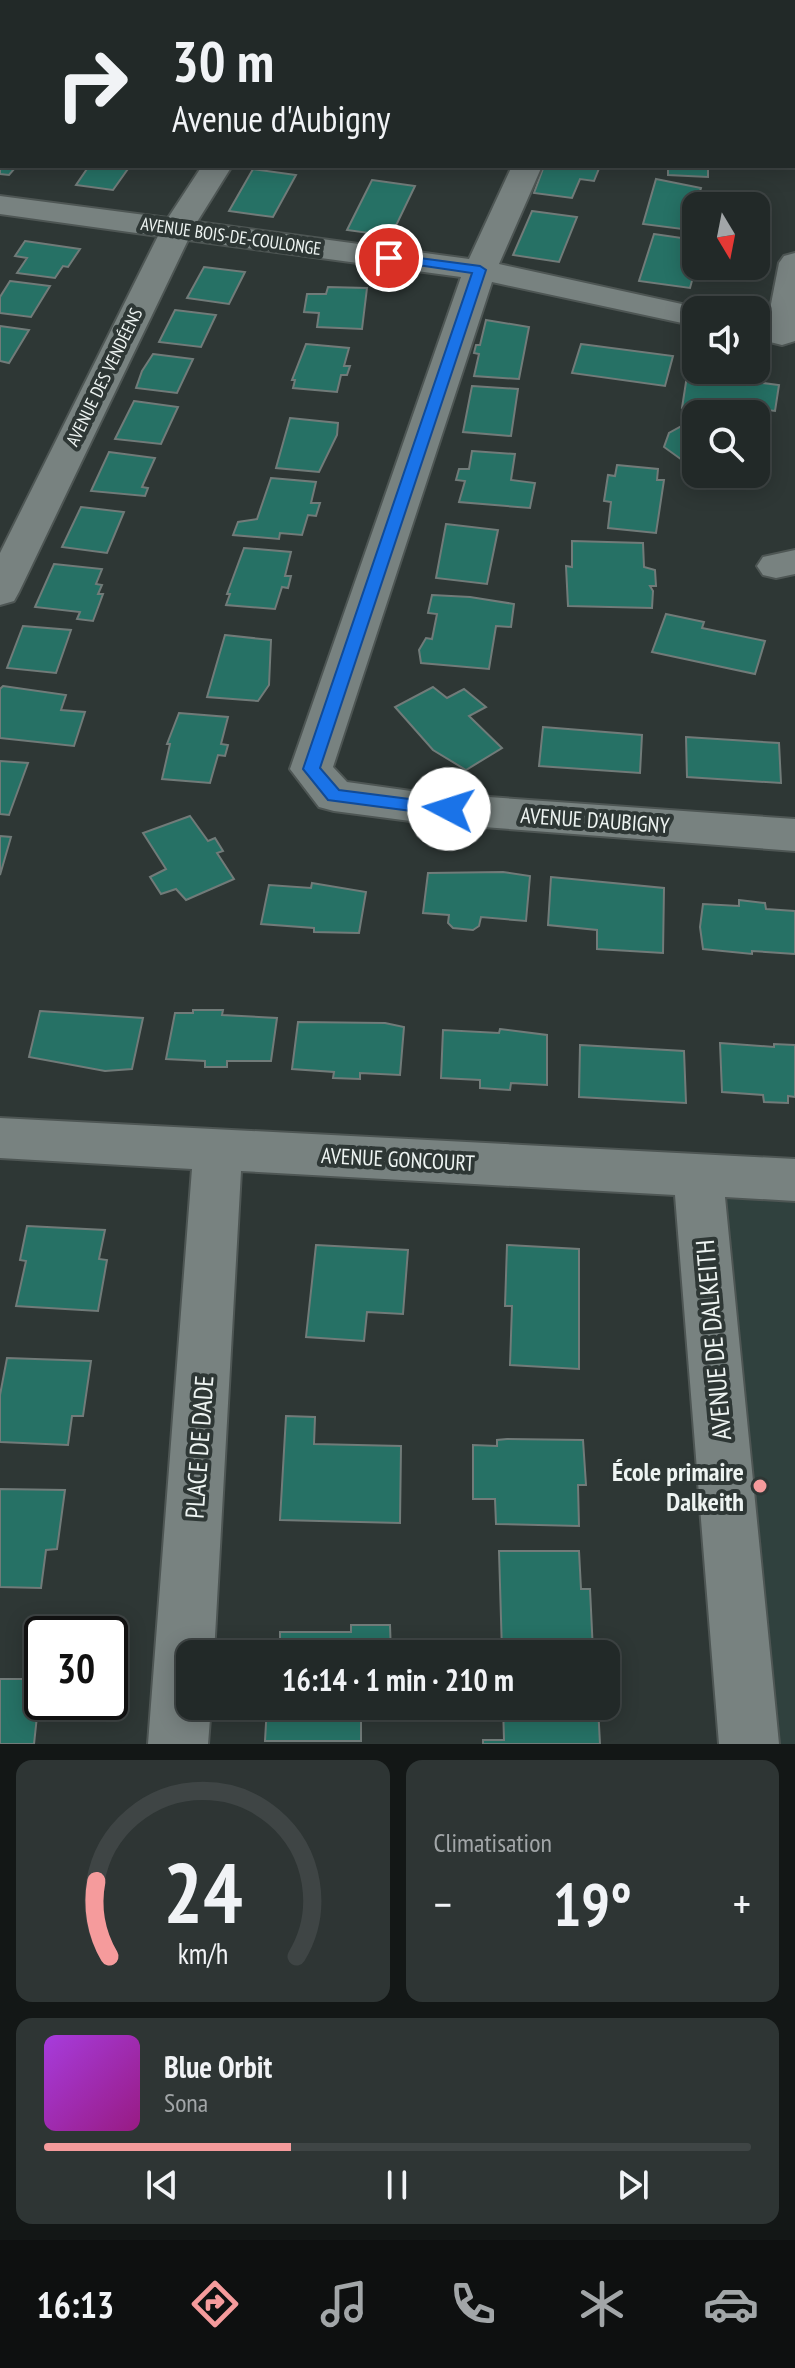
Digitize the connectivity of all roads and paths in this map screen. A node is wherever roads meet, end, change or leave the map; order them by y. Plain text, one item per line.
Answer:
1 (216, 168) edge
2 (526, 168) edge
3 (0, 205) edge
4 (178, 228) junction
5 (795, 263) edge
6 (480, 270) junction
7 (682, 313) edge
8 (778, 334) edge
9 (0, 592) edge
10 (795, 835) edge
11 (0, 1138) edge
12 (218, 1149) junction
13 (698, 1175) junction
14 (795, 1180) edge
15 (178, 1744) edge
16 (749, 1744) edge

1 - 4 street, AVENUE DES VENDÉENS
2 - 6 street
3 - 4 street, AVENUE BOIS-DE-COULONGE
4 - 6 street, AVENUE BOIS-DE-COULONGE
4 - 9 street, AVENUE DES VENDÉENS
5 - 8 street
6 - 7 street, AVENUE BOIS-DE-COULONGE
6 - 10 street, AVENUE D'AUBIGNY
11 - 12 street, AVENUE GONCOURT
12 - 13 street, AVENUE GONCOURT
12 - 15 street, PLACE DE DADE
13 - 14 street, AVENUE GONCOURT
13 - 16 street, AVENUE DE DALKEITH

